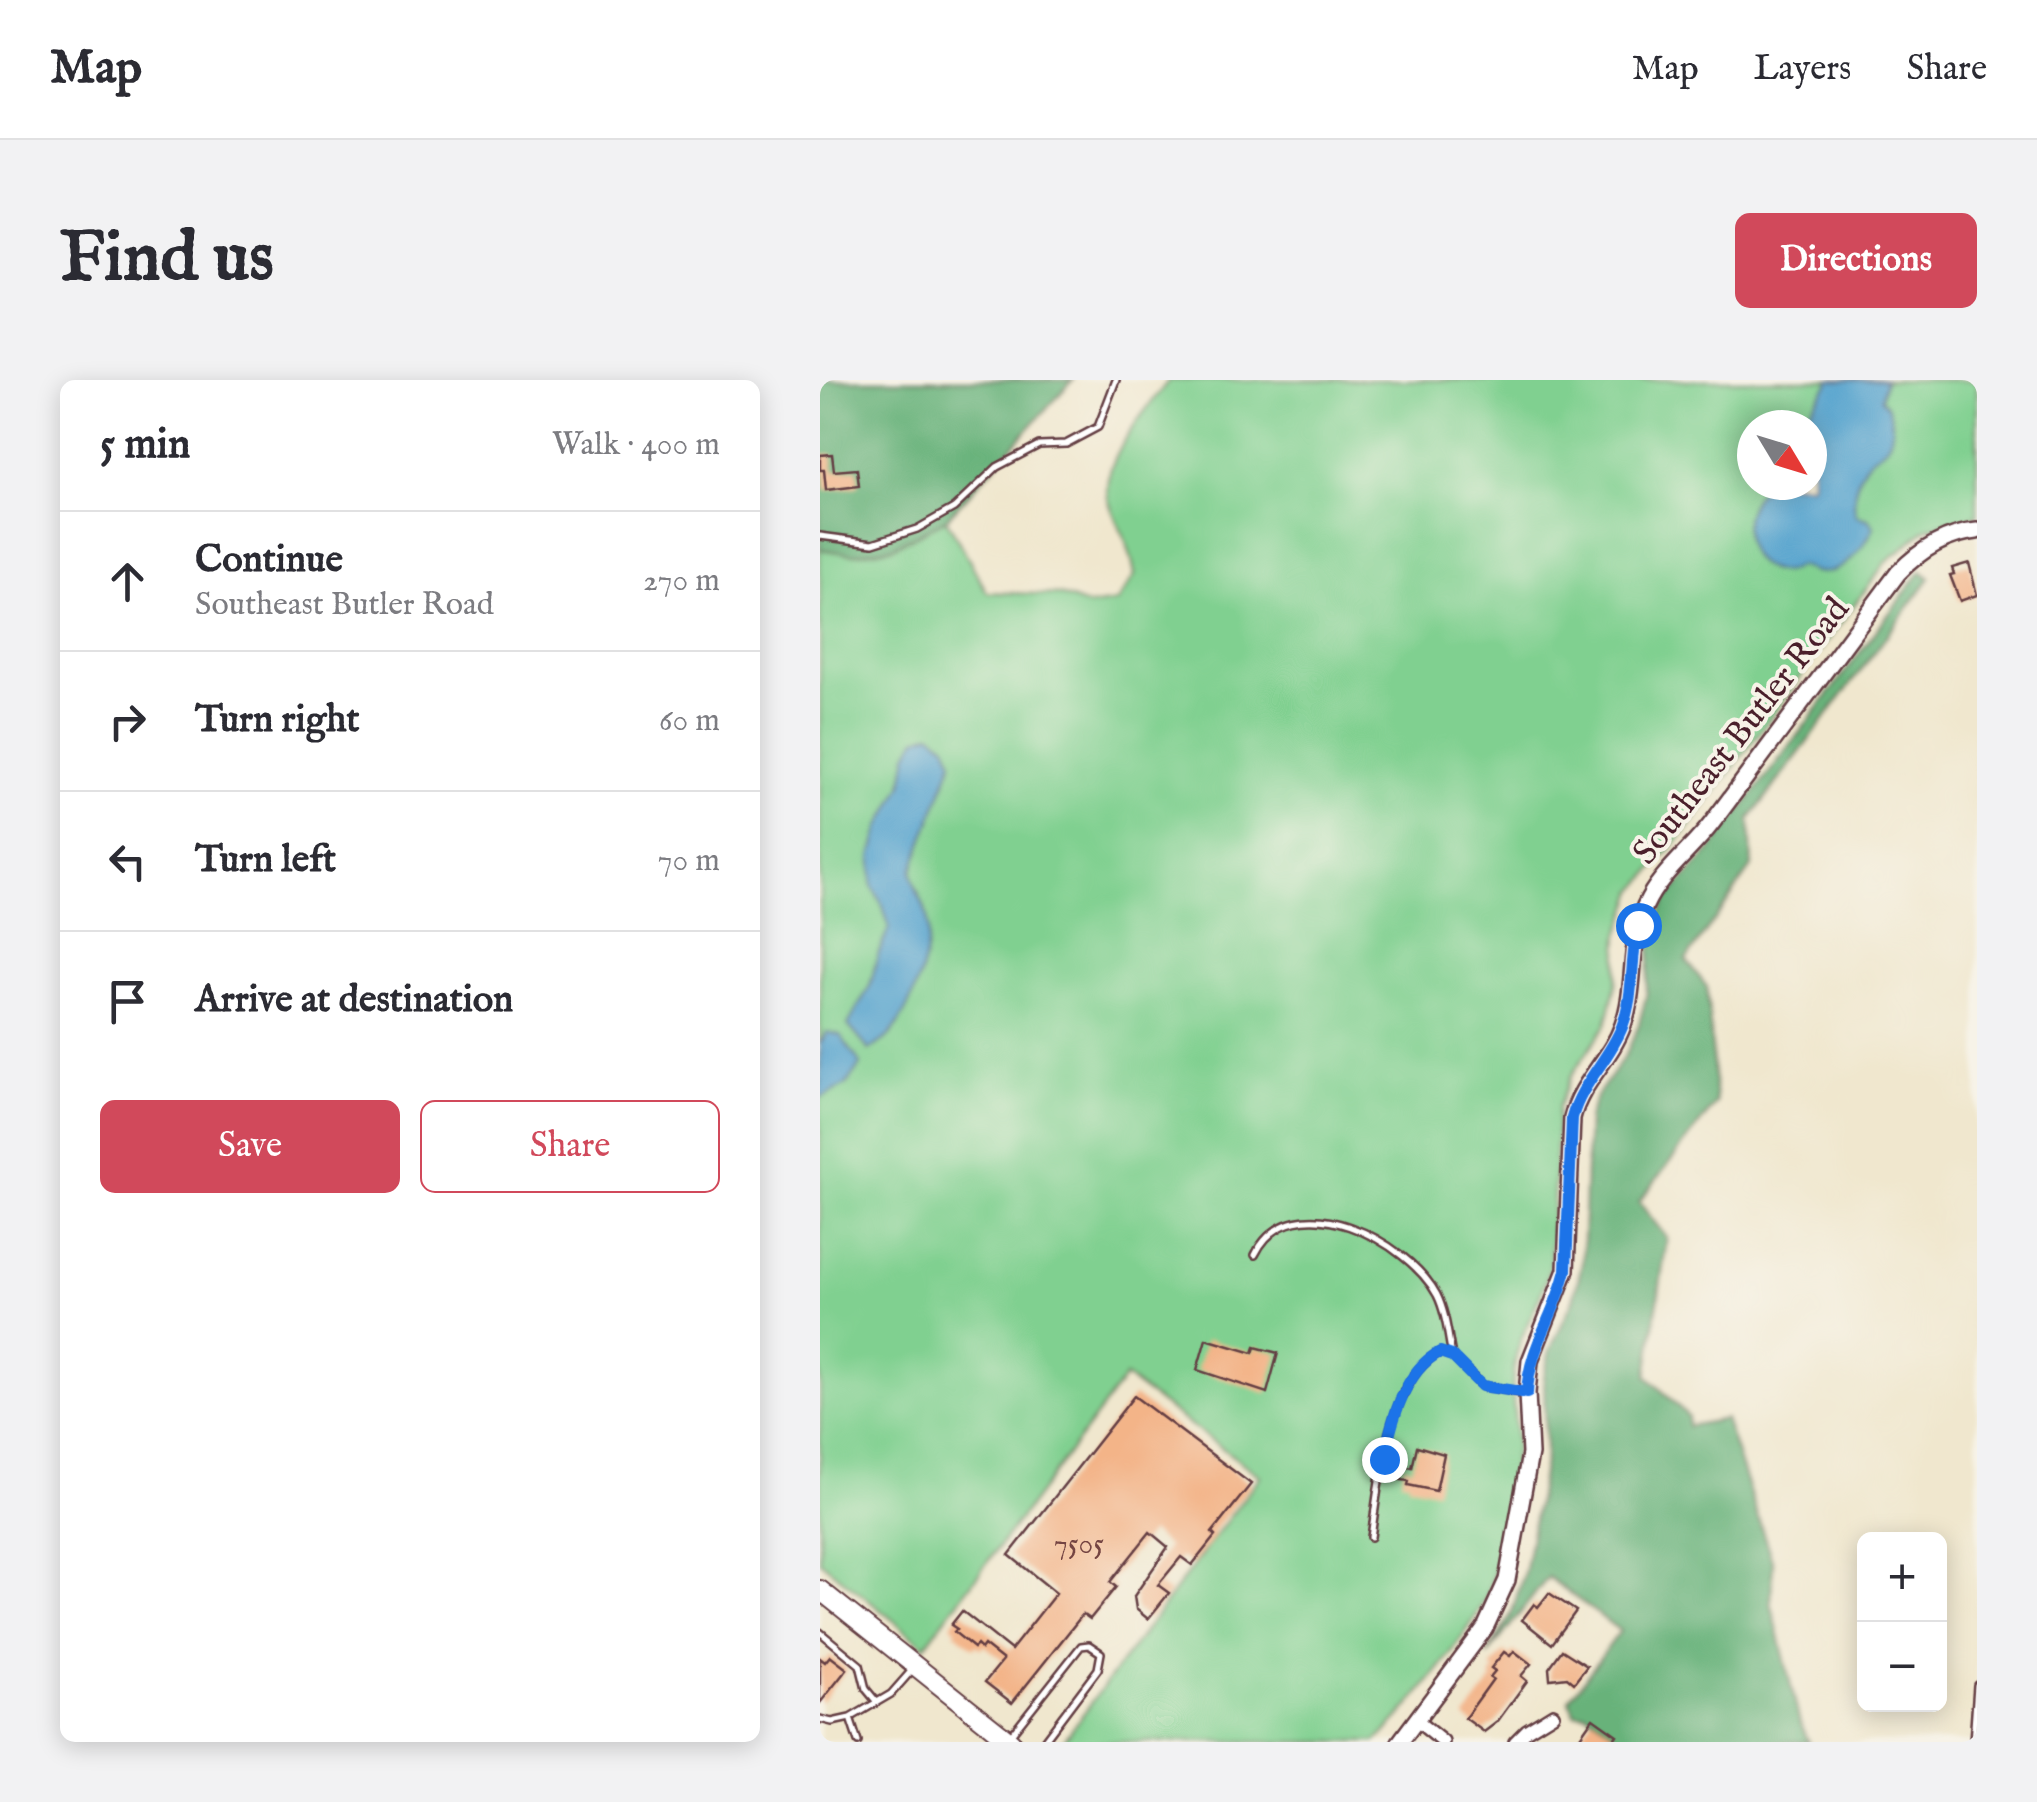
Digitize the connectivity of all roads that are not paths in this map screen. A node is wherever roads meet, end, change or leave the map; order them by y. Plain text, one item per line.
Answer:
1 (1116, 380) edge
2 (1977, 531) edge
3 (820, 536) edge
4 (1255, 1256) dead end
5 (1452, 1356) junction
6 (1527, 1393) junction
7 (1370, 1537) dead end
8 (820, 1590) edge
9 (820, 1632) edge
10 (915, 1666) junction
11 (1977, 1685) edge
12 (877, 1702) junction
13 (1553, 1714) dead end
14 (850, 1718) junction
15 (820, 1719) edge
16 (1417, 1721) junction
17 (1009, 1740) edge
18 (858, 1742) edge
19 (1043, 1742) edge
20 (1400, 1742) edge
21 (1443, 1742) edge
22 (1516, 1742) edge
23 (1973, 1742) edge

1 - 3 lane
2 - 6 main road, Southeast Butler Road
4 - 5 lane
5 - 6 lane
5 - 7 lane
6 - 16 main road, Southeast Butler Road
8 - 10 main road
9 - 12 lane
10 - 12 lane
10 - 17 main road
11 - 23 lane
12 - 14 lane
13 - 22 street
14 - 15 lane
14 - 18 lane
16 - 20 main road, Southeast Butler Road
16 - 21 street
17 - 19 lane

